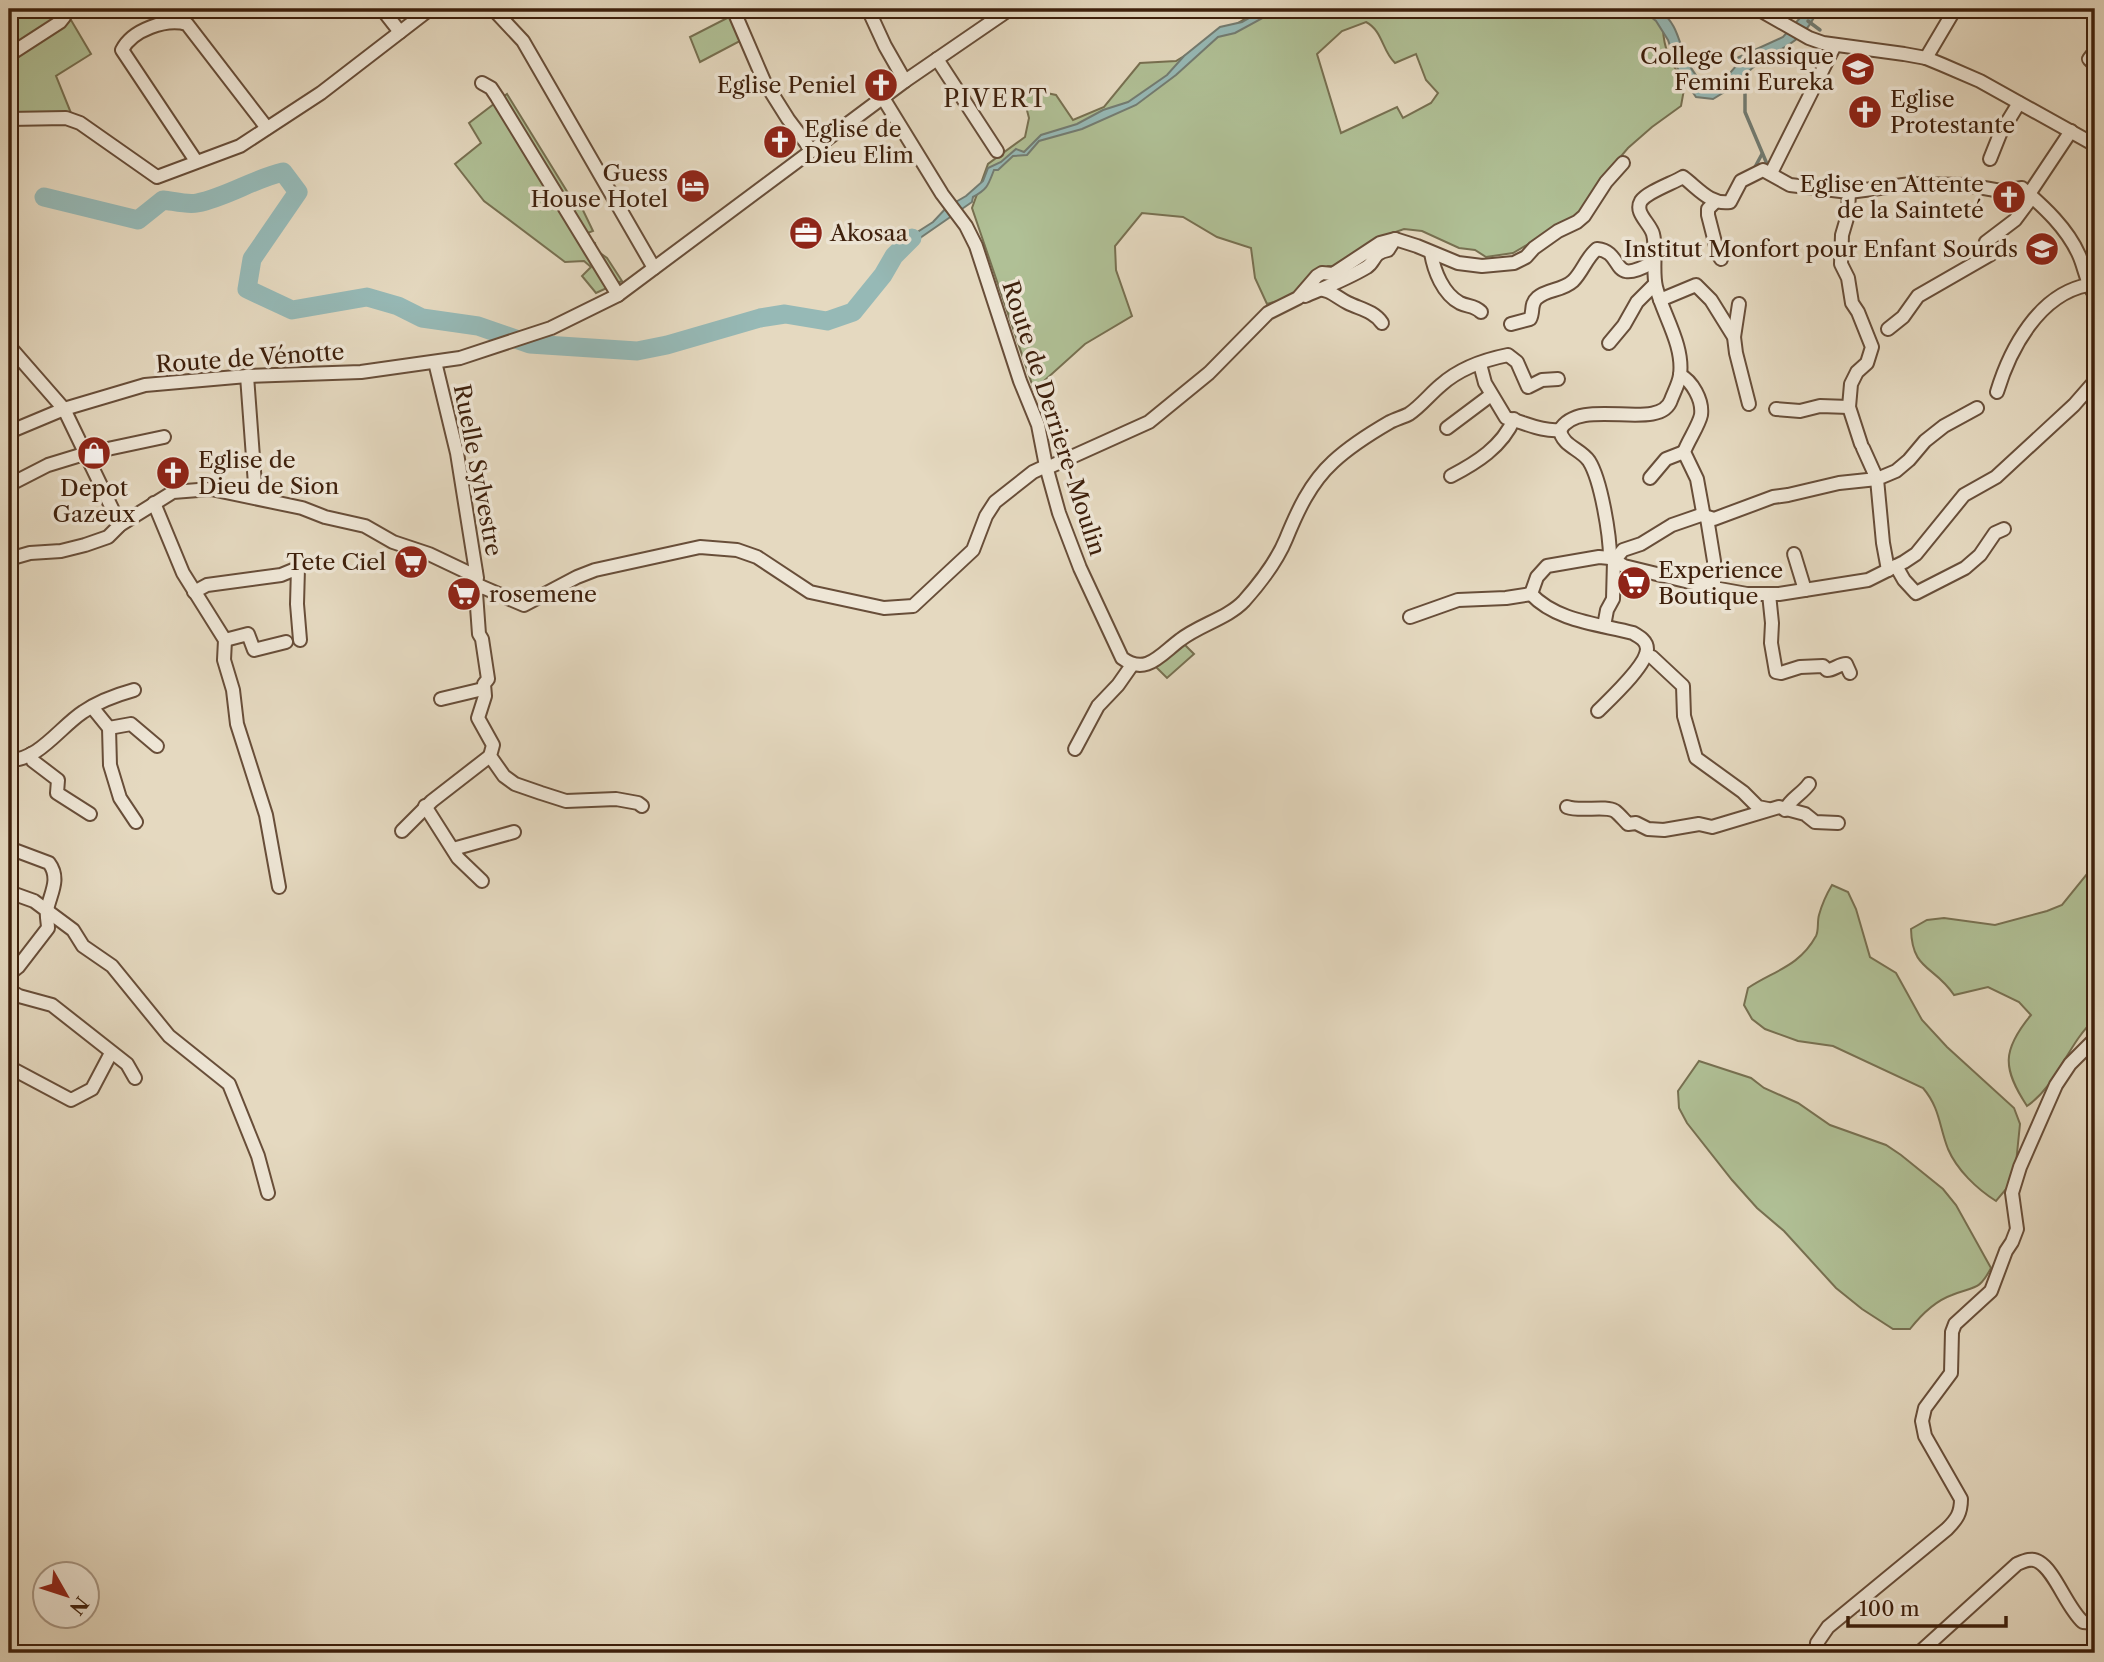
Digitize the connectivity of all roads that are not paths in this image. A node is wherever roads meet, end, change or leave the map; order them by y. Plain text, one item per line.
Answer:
1 (64, 9) edge
2 (382, 9) edge
3 (430, 9) edge
4 (493, 9) edge
5 (733, 9) edge
6 (868, 9) edge
7 (1010, 9) edge
8 (1758, 9) edge
9 (1955, 9) edge
10 (400, 32) junction
11 (1835, 45) junction
12 (9, 55) edge
13 (1926, 58) junction
14 (937, 59) junction
15 (905, 81) junction
16 (482, 83) dead end
17 (883, 98) junction
18 (2018, 103) junction
19 (9, 119) edge
20 (267, 128) junction
21 (2071, 131) junction
22 (2095, 145) edge
23 (811, 151) junction
24 (997, 151) dead end
25 (1990, 159) dead end
26 (196, 161) junction
27 (1623, 163) dead end
28 (1771, 173) junction
29 (1849, 192) junction
30 (2030, 195) junction
31 (1714, 202) junction
32 (1395, 239) junction
33 (1432, 253) junction
34 (1721, 259) dead end
35 (1653, 262) junction
36 (654, 268) junction
37 (1655, 284) junction
38 (1316, 289) junction
39 (2092, 290) edge
40 (618, 295) junction
41 (1298, 298) junction
42 (1660, 300) junction
43 (1739, 304) dead end
44 (1481, 312) dead end
45 (1382, 323) dead end
46 (1511, 324) dead end
47 (1888, 329) dead end
48 (1734, 337) junction
49 (1609, 343) dead end
50 (9, 346) edge
51 (435, 362) junction
52 (1480, 364) junction
53 (1680, 375) junction
54 (247, 376) junction
55 (1558, 379) dead end
56 (2095, 381) edge
57 (1997, 392) dead end
58 (1491, 395) junction
59 (1749, 404) dead end
60 (1849, 407) junction
61 (64, 408) junction
62 (1977, 408) dead end
63 (1776, 409) dead end
64 (1514, 419) junction
65 (1447, 428) dead end
66 (1560, 430) junction
67 (9, 432) edge
68 (164, 437) dead end
69 (1684, 452) junction
70 (84, 454) junction
71 (1046, 467) junction
72 (1451, 476) dead end
73 (1650, 478) dead end
74 (1877, 480) junction
75 (9, 485) edge
76 (256, 498) junction
77 (154, 503) junction
78 (1704, 516) junction
79 (120, 525) junction
80 (2004, 529) dead end
81 (1794, 554) dead end
82 (9, 559) edge
83 (1613, 559) junction
84 (1892, 568) junction
85 (476, 573) junction
86 (480, 586) junction
87 (1714, 588) junction
88 (1805, 590) junction
89 (194, 592) junction
90 (1531, 594) junction
91 (1769, 594) junction
92 (1410, 617) dead end
93 (1604, 626) junction
94 (225, 640) junction
95 (300, 640) dead end
96 (286, 642) dead end
97 (1646, 655) junction
98 (1132, 665) junction
99 (1850, 674) dead end
100 (483, 689) junction
101 (134, 690) dead end
102 (441, 699) dead end
103 (92, 707) junction
104 (1598, 711) dead end
105 (109, 729) junction
106 (158, 746) dead end
107 (1075, 749) dead end
108 (31, 754) junction
109 (490, 756) junction
110 (9, 760) edge
111 (1809, 784) dead end
112 (425, 806) junction
113 (642, 806) dead end
114 (1567, 807) dead end
115 (1768, 809) junction
116 (1785, 810) junction
117 (90, 814) dead end
118 (136, 822) dead end
119 (1838, 823) dead end
120 (402, 831) dead end
121 (514, 832) dead end
122 (9, 848) edge
123 (453, 849) junction
124 (482, 881) dead end
125 (279, 887) dead end
126 (9, 892) edge
127 (47, 909) junction
128 (9, 974) edge
129 (9, 990) edge
130 (2095, 1039) edge
131 (111, 1053) junction
132 (9, 1067) edge
133 (135, 1078) dead end
134 (268, 1193) dead end
135 (2095, 1623) edge
136 (1816, 1653) edge
137 (1919, 1653) edge

1 - 12 street
2 - 10 street
3 - 10 street
4 - 36 street
5 - 23 street
6 - 15 street
7 - 14 street, Route de Vénotte
8 - 11 street
9 - 13 street
10 - 20 street
11 - 13 street
11 - 28 street
13 - 18 street
14 - 15 street, Route de Vénotte
14 - 24 street
15 - 17 street, Route de Vénotte
16 - 40 street
17 - 23 street, Route de Vénotte
17 - 71 street, Route de Derriere-Moulin
18 - 21 street
18 - 25 street
19 - 26 street
20 - 26 street
20 - 26 street
21 - 22 street
21 - 30 street
23 - 36 street, Route de Vénotte
27 - 33 street
28 - 29 street
28 - 31 street
29 - 30 street
29 - 60 street
30 - 39 street
30 - 47 street
31 - 34 street
31 - 35 street
32 - 33 street
32 - 38 street
32 - 41 street
33 - 44 street
35 - 37 street
35 - 46 street
36 - 40 street, Route de Vénotte
37 - 42 street
37 - 49 street
38 - 41 street
38 - 45 street
39 - 57 street
40 - 51 street, Route de Vénotte
41 - 71 street
42 - 48 street
42 - 53 street
43 - 48 street
48 - 59 street
50 - 61 street
51 - 54 street, Route de Vénotte
51 - 85 street, Ruelle Sylvestre
52 - 55 street
52 - 58 street
52 - 98 street
53 - 66 street
53 - 69 street
54 - 61 street, Route de Vénotte
54 - 76 street
56 - 84 street
58 - 64 street
58 - 65 street
60 - 63 street
60 - 74 street
61 - 67 street, Route de Vénotte
61 - 70 street
62 - 74 street
64 - 66 street
64 - 72 street
66 - 83 street
68 - 70 street
69 - 73 street
69 - 78 street
70 - 75 street
70 - 79 street
71 - 86 street
71 - 98 street, Route de Derriere-Moulin
74 - 78 street
74 - 84 street
76 - 77 street
76 - 85 street
77 - 79 street
77 - 89 street
78 - 83 street
78 - 87 street
79 - 82 street
80 - 84 street
81 - 88 street
83 - 87 street
83 - 90 street
83 - 93 street
84 - 88 street
85 - 86 street, Ruelle Sylvestre
86 - 100 street
87 - 91 street
88 - 91 street
89 - 94 street
89 - 95 street
90 - 92 street
90 - 93 street
91 - 99 street
93 - 97 street
94 - 96 street
94 - 125 street
97 - 104 street
97 - 115 street
98 - 107 street
100 - 102 street
100 - 109 street
101 - 103 street
103 - 105 street
103 - 108 street
105 - 106 street
105 - 118 street
108 - 110 street
108 - 117 street
109 - 112 street
109 - 113 street
111 - 116 street
112 - 120 street
112 - 123 street
114 - 115 street
115 - 116 street
116 - 119 street
121 - 123 street
122 - 127 street
123 - 124 street
126 - 127 street
127 - 128 street
127 - 134 street
129 - 131 street
130 - 136 street
131 - 132 street
131 - 133 street
135 - 137 street

